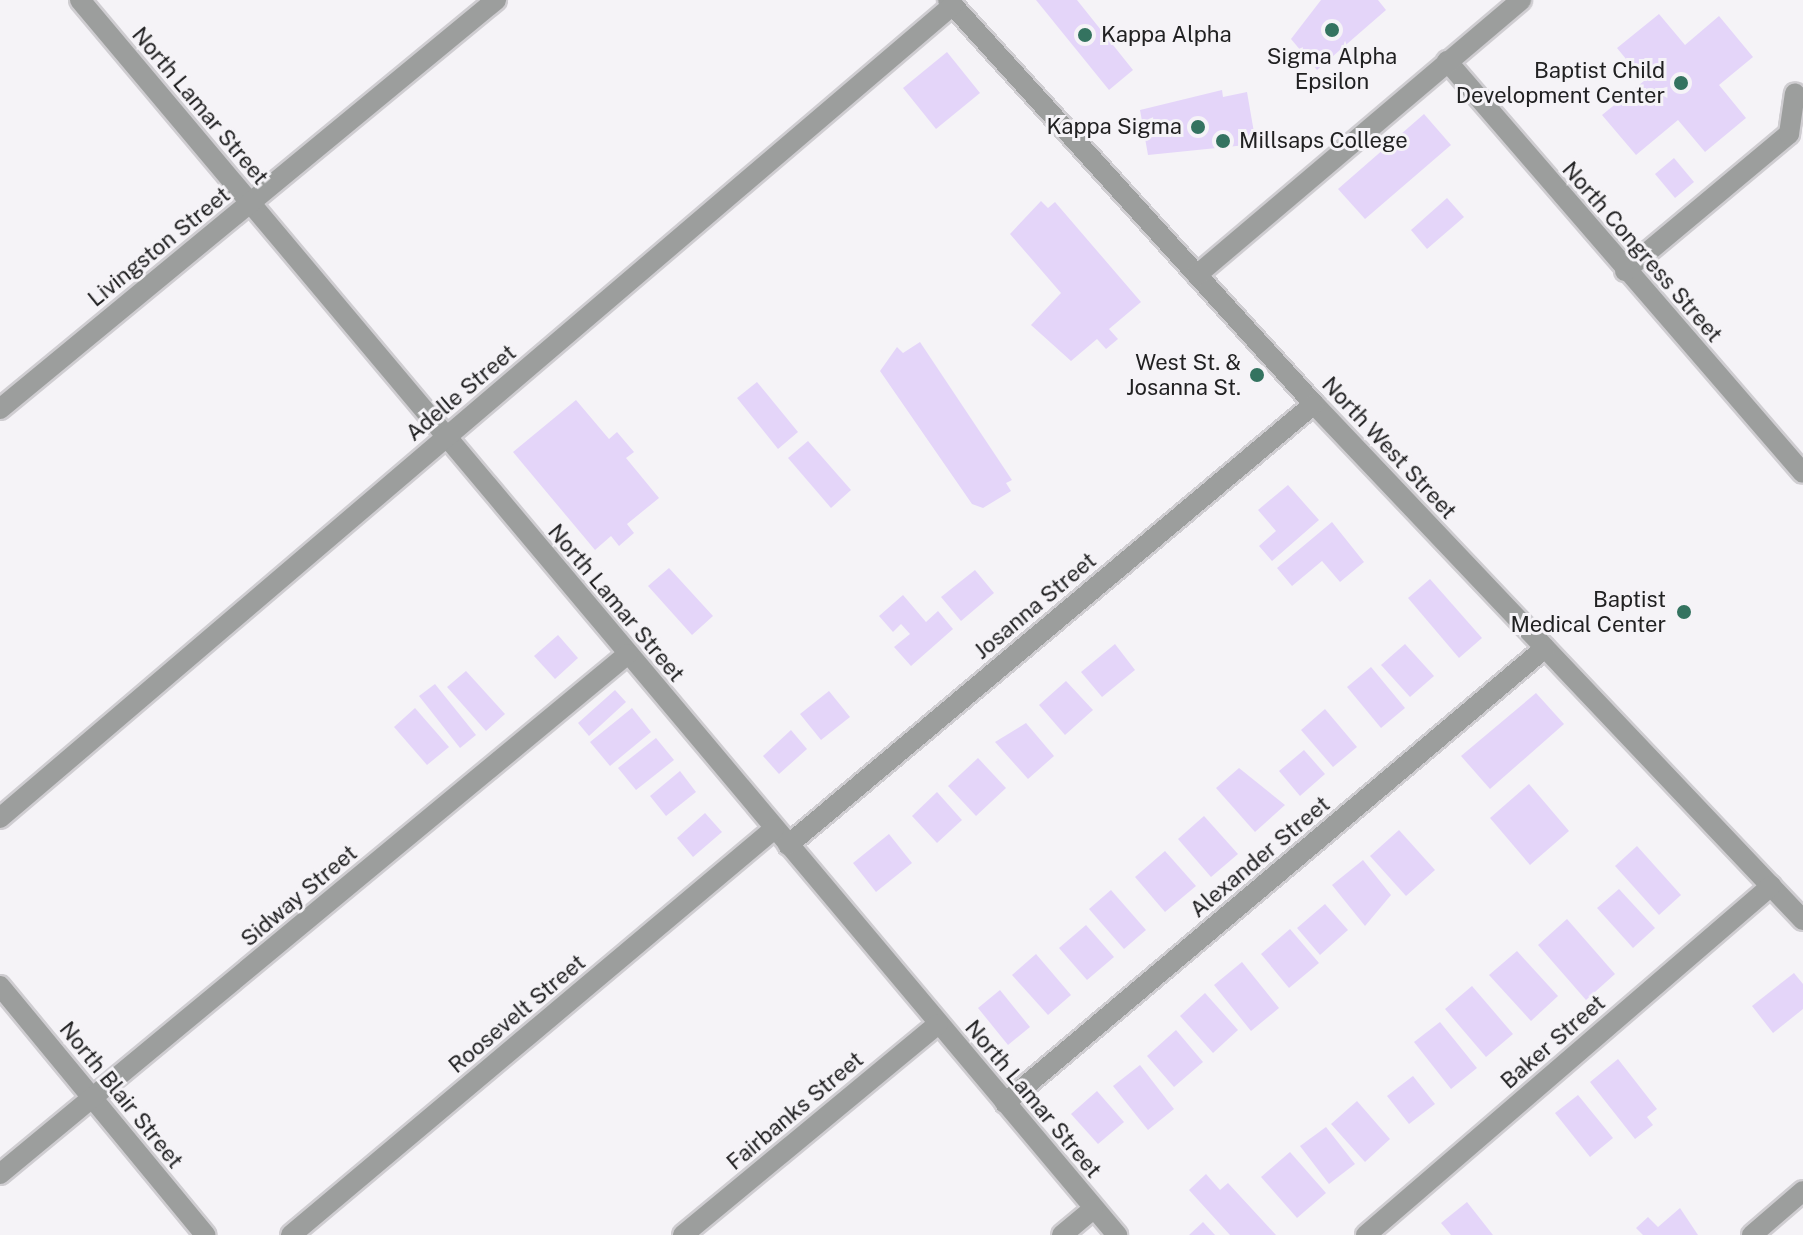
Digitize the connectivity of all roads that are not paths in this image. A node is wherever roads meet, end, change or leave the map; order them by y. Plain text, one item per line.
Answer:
1 (80, 0) edge
2 (496, 0) edge
3 (1521, 0) edge
4 (951, 3) edge
5 (1447, 61) junction
6 (1795, 93) dead end
7 (250, 203) junction
8 (1625, 271) junction
9 (1197, 275) junction
10 (1314, 404) junction
11 (0, 409) edge
12 (447, 437) junction
13 (1803, 473) edge
14 (1545, 648) junction
15 (628, 654) junction
16 (0, 818) edge
17 (774, 829) junction
18 (788, 845) junction
19 (1771, 886) junction
20 (1803, 920) edge
21 (0, 986) edge
22 (938, 1024) junction
23 (92, 1098) junction
24 (1005, 1103) junction
25 (0, 1174) edge
26 (1803, 1191) edge
27 (1093, 1209) junction
28 (205, 1235) edge
29 (291, 1235) edge
30 (683, 1235) edge
31 (1062, 1235) edge
32 (1117, 1235) edge
33 (1366, 1235) edge
34 (1752, 1235) edge

1 - 7 street, North Lamar Street
2 - 7 street, Livingston Street
3 - 5 street
4 - 9 street, North West Street
4 - 12 street, Adelle Street
5 - 8 street, North Congress Street
5 - 9 street
6 - 8 street
7 - 11 street, Livingston Street
7 - 12 street, North Lamar Street
8 - 13 street, North Congress Street
9 - 10 street, North West Street
10 - 14 street, North West Street
10 - 18 street, Josanna Street
12 - 15 street, North Lamar Street
12 - 16 street, Adelle Street
14 - 19 street, North West Street
14 - 24 street, Alexander Street
15 - 17 street, North Lamar Street
15 - 23 street, Sidway Street
17 - 18 street, North Lamar Street
17 - 29 street, Roosevelt Street
18 - 22 street, North Lamar Street
19 - 20 street, North West Street
19 - 33 street, Baker Street
21 - 23 street, North Blair Street
22 - 24 street, North Lamar Street
22 - 30 street, Fairbanks Street
23 - 25 street, Sidway Street
23 - 28 street, North Blair Street
24 - 27 street, North Lamar Street
26 - 34 street
27 - 31 street
27 - 32 street, North Lamar Street

